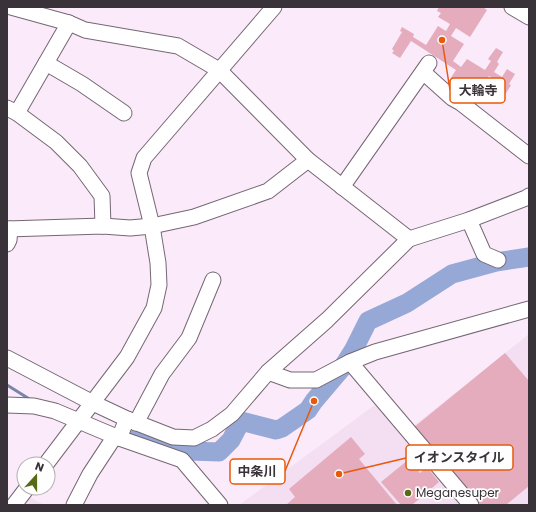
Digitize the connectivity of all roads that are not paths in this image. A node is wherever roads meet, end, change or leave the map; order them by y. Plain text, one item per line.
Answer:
1 (11, 7) edge
2 (274, 7) edge
3 (512, 7) edge
4 (529, 17) edge
5 (69, 23) junction
6 (46, 63) junction
7 (219, 70) junction
8 (12, 111) edge
9 (124, 113) dead end
10 (529, 156) edge
11 (308, 160) junction
12 (342, 187) junction
13 (529, 196) edge
14 (469, 220) junction
15 (103, 226) junction
16 (152, 226) junction
17 (8, 229) edge
18 (409, 239) junction
19 (7, 244) edge
20 (498, 260) dead end
21 (213, 280) dead end
22 (529, 308) edge
23 (7, 358) edge
24 (350, 362) junction
25 (268, 372) junction
26 (93, 403) junction
27 (7, 405) edge
28 (131, 421) junction
29 (78, 422) junction
30 (117, 437) junction
31 (52, 456) edge
32 (74, 505) edge
33 (220, 505) edge
34 (471, 505) edge

1 - 5 street
2 - 7 street
3 - 4 street
5 - 6 street
5 - 7 street
6 - 8 street
6 - 9 street
7 - 11 street
7 - 16 street
8 - 15 street
10 - 12 street
11 - 12 street
11 - 16 street
12 - 18 street
13 - 14 street
14 - 18 street
14 - 20 street
15 - 16 street
15 - 17 street
16 - 26 street
17 - 19 street
18 - 25 street
21 - 28 street
22 - 24 street
23 - 26 street
24 - 25 street
24 - 34 street
25 - 28 street
26 - 28 street
26 - 29 street
27 - 29 street
28 - 30 street
29 - 30 street
29 - 31 street
30 - 32 street
30 - 33 street

